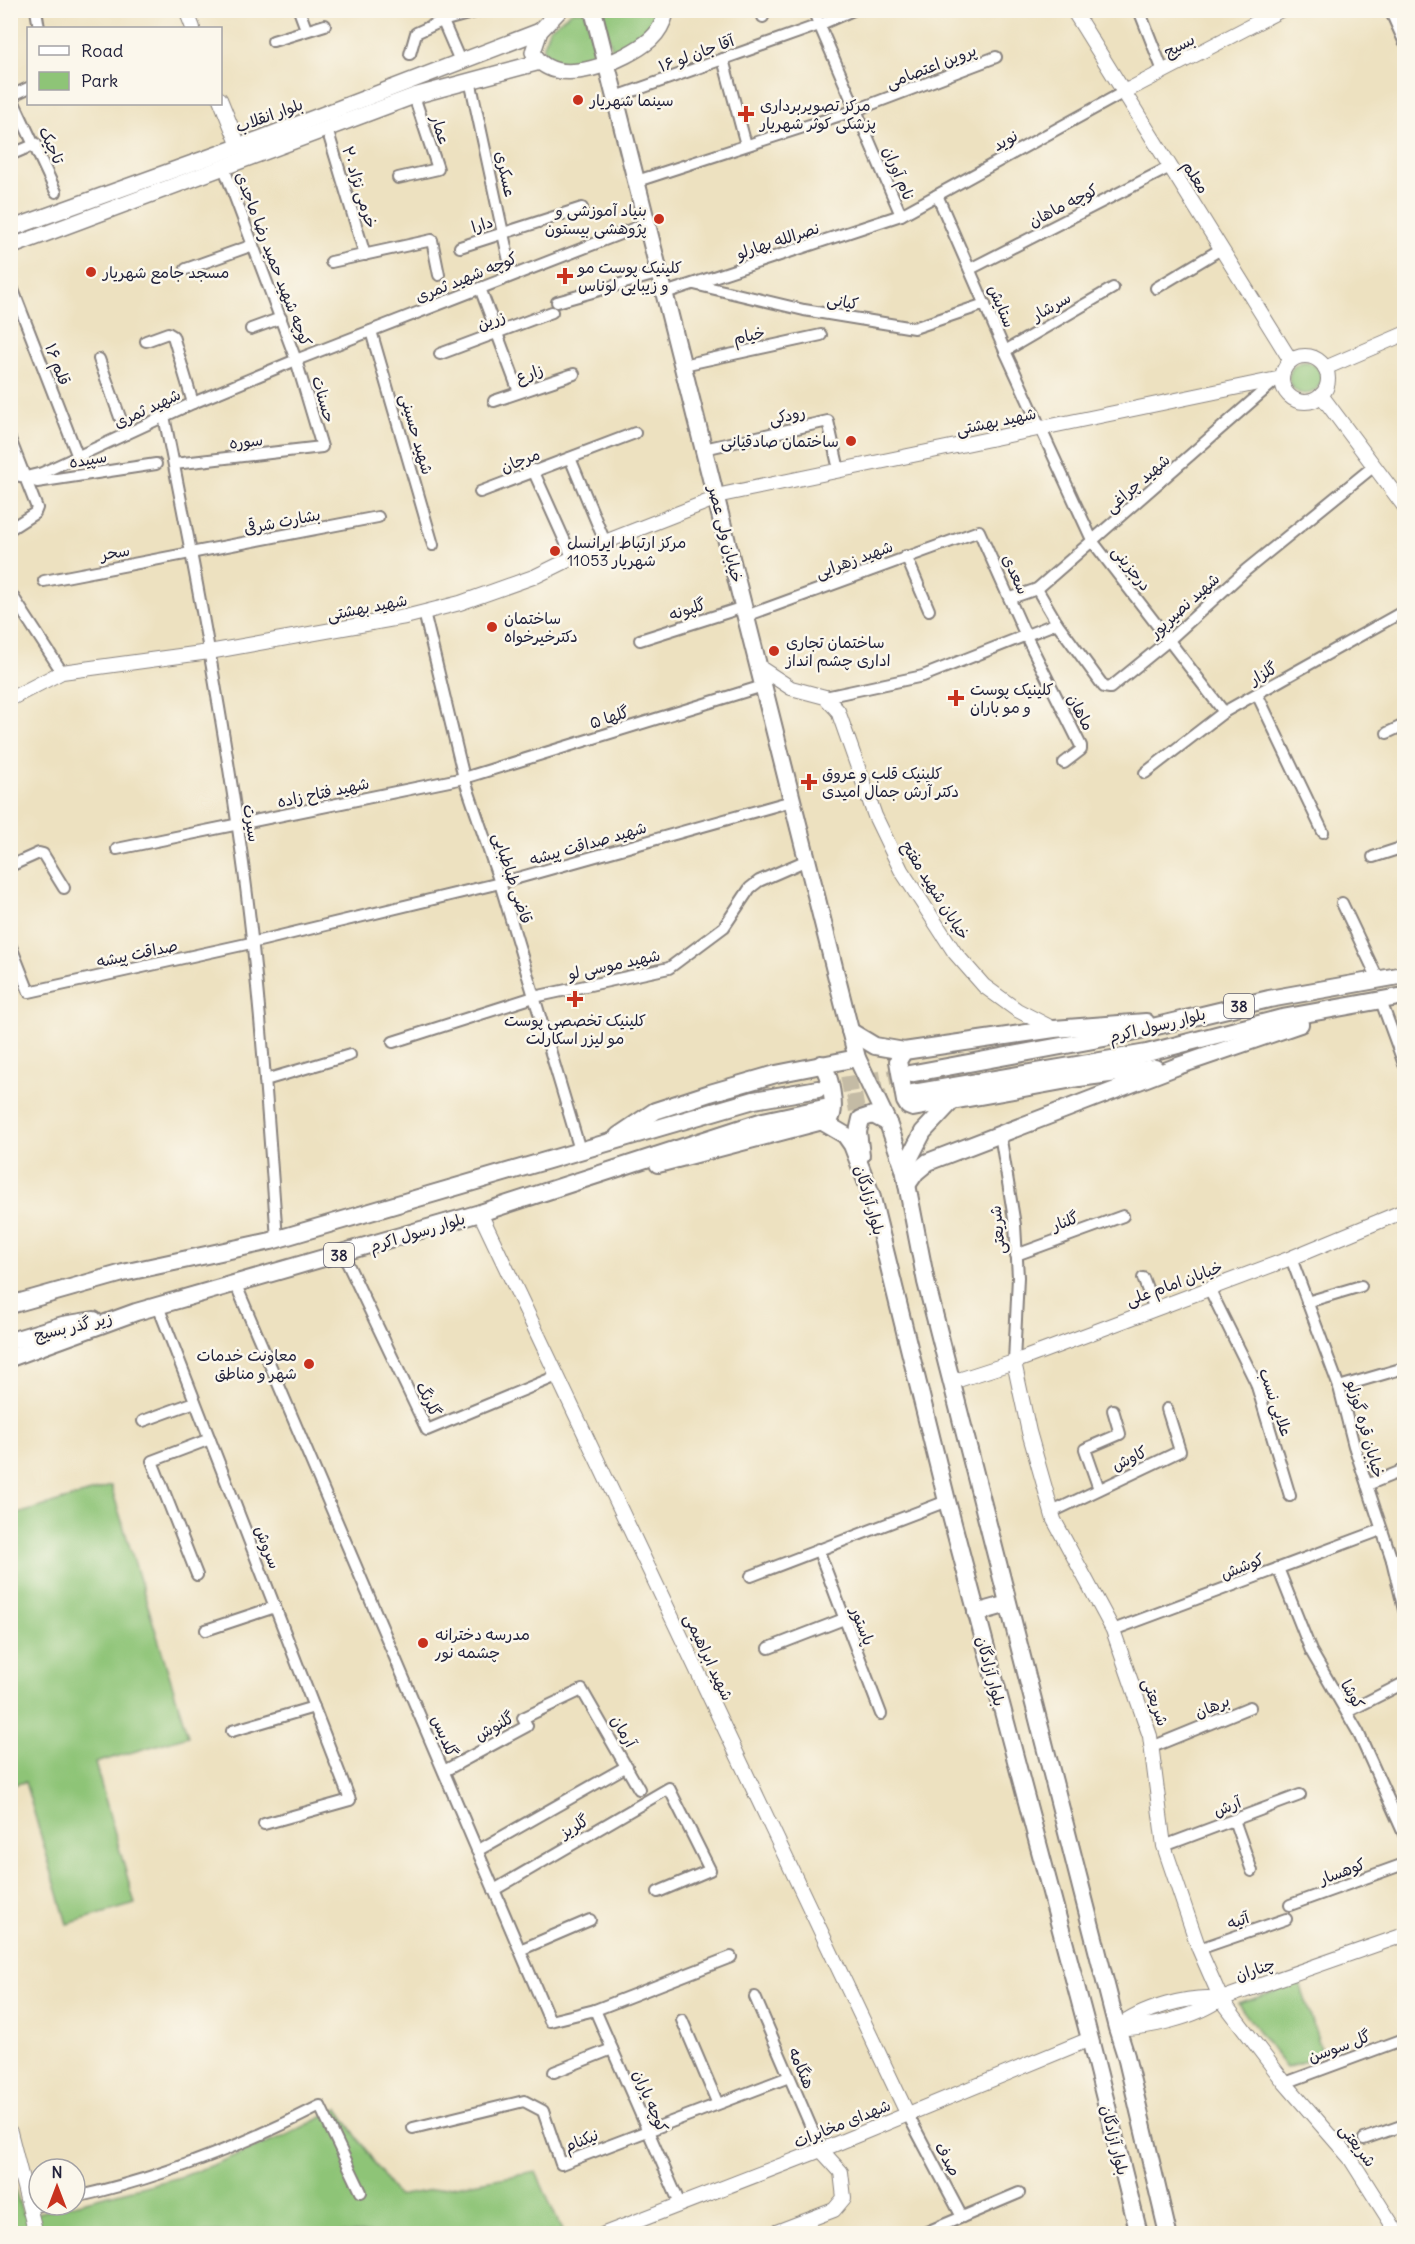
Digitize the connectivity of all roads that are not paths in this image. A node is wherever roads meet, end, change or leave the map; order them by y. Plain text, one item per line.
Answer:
1 (36, 10) edge
2 (186, 10) edge
3 (299, 10) edge
4 (438, 10) edge
5 (483, 10) edge
6 (560, 10) edge
7 (593, 10) edge
8 (813, 10) edge
9 (853, 10) edge
10 (1073, 10) edge
11 (1139, 10) edge
12 (1390, 10) edge
13 (667, 11) edge
14 (1278, 11) edge
15 (442, 21) junction
16 (325, 25) dead end
17 (819, 25) junction
18 (39, 27) edge
19 (193, 27) edge
20 (306, 30) junction
21 (540, 31) junction
22 (1404, 40) edge
23 (273, 41) dead end
24 (410, 54) dead end
25 (996, 57) dead end
26 (723, 59) junction
27 (460, 62) junction
28 (540, 62) junction
29 (607, 64) junction
30 (1163, 71) junction
31 (470, 80) junction
32 (27, 88) edge
33 (1124, 92) junction
34 (414, 96) junction
35 (616, 97) junction
36 (222, 104) edge
37 (856, 110) junction
38 (327, 129) junction
39 (36, 144) junction
40 (746, 145) junction
41 (239, 146) junction
42 (10, 155) edge
43 (1170, 167) junction
44 (224, 168) junction
45 (398, 178) dead end
46 (637, 181) junction
47 (56, 192) dead end
48 (937, 195) junction
49 (96, 198) junction
50 (582, 208) dead end
51 (103, 214) junction
52 (901, 215) junction
53 (648, 223) junction
54 (10, 229) edge
55 (503, 233) junction
56 (253, 245) junction
57 (10, 247) edge
58 (460, 247) dead end
59 (1221, 249) junction
60 (365, 255) junction
61 (331, 262) dead end
62 (186, 269) dead end
63 (970, 269) junction
64 (660, 273) junction
65 (439, 275) dead end
66 (512, 275) junction
67 (10, 282) edge
68 (693, 284) junction
69 (480, 288) junction
70 (1113, 288) dead end
71 (1156, 288) dead end
72 (665, 293) junction
73 (985, 304) junction
74 (281, 318) junction
75 (251, 329) dead end
76 (371, 331) junction
77 (499, 334) junction
78 (1404, 334) edge
79 (821, 335) dead end
80 (146, 341) dead end
81 (1005, 351) junction
82 (440, 354) dead end
83 (99, 359) dead end
84 (296, 360) junction
85 (1291, 361) junction
86 (683, 365) junction
87 (1325, 368) junction
88 (574, 374) dead end
89 (1279, 379) junction
90 (519, 392) junction
91 (1321, 395) junction
92 (494, 401) dead end
93 (193, 403) junction
94 (164, 416) junction
95 (1040, 429) junction
96 (635, 433) dead end
97 (126, 434) junction
98 (10, 439) edge
99 (322, 447) joint
100 (704, 449) junction
101 (78, 457) junction
102 (570, 458) junction
103 (156, 464) dead end
104 (174, 464) junction
105 (1374, 466) junction
106 (839, 470) junction
107 (533, 471) junction
108 (10, 474) edge
109 (26, 477) junction
110 (480, 492) dead end
111 (716, 497) junction
112 (1404, 506) edge
113 (378, 517) dead end
114 (10, 529) edge
115 (973, 531) joint
116 (605, 542) junction
117 (1093, 542) junction
118 (434, 545) dead end
119 (192, 554) junction
120 (906, 556) junction
121 (573, 559) junction
122 (44, 581) dead end
123 (1037, 589) junction
124 (10, 592) edge
125 (1011, 598) junction
126 (929, 610) dead end
127 (745, 611) junction
128 (1404, 611) edge
129 (424, 612) junction
130 (1057, 623) junction
131 (1026, 636) junction
132 (640, 640) dead end
133 (1169, 640) junction
134 (208, 652) junction
135 (759, 667) junction
136 (62, 672) junction
137 (764, 686) junction
138 (1257, 694) junction
139 (825, 697) junction
140 (10, 699) edge
141 (1224, 712) junction
142 (1404, 725) edge
143 (1387, 733) dead end
144 (1064, 764) dead end
145 (1145, 773) dead end
146 (464, 778) junction
147 (792, 801) junction
148 (238, 825) junction
149 (1323, 832) dead end
150 (1404, 847) edge
151 (117, 849) dead end
152 (1373, 857) dead end
153 (807, 860) junction
154 (10, 866) edge
155 (500, 883) junction
156 (64, 888) dead end
157 (1342, 903) dead end
158 (10, 944) edge
159 (251, 944) junction
160 (1404, 975) edge
161 (1378, 979) junction
162 (1404, 996) edge
163 (534, 997) junction
164 (1381, 1001) junction
165 (1356, 1005) junction
166 (1171, 1022) junction
167 (1054, 1029) junction
168 (850, 1031) junction
169 (393, 1042) dead end
170 (904, 1051) junction
171 (350, 1055) dead end
172 (857, 1058) junction
173 (821, 1064) junction
174 (1404, 1064) edge
175 (1178, 1066) junction
176 (909, 1074) tunnel mouth
177 (265, 1080) junction
178 (818, 1089) tunnel mouth
179 (913, 1093) tunnel mouth
180 (952, 1101) junction
181 (823, 1115) junction
182 (888, 1123) junction
183 (1000, 1134) junction
184 (610, 1142) junction
185 (580, 1150) junction
186 (864, 1172) junction
187 (906, 1177) junction
188 (1404, 1211) edge
189 (480, 1213) junction
190 (1123, 1216) dead end
191 (278, 1239) junction
192 (343, 1254) junction
193 (1016, 1255) junction
194 (1291, 1258) junction
195 (123, 1273) junction
196 (1143, 1278) dead end
197 (236, 1285) junction
198 (1361, 1286) dead end
199 (1209, 1287) junction
200 (1307, 1302) junction
201 (10, 1305) edge
202 (158, 1306) junction
203 (1154, 1307) junction
204 (136, 1312) junction
205 (10, 1314) edge
206 (10, 1341) edge
207 (10, 1358) edge
208 (1014, 1362) junction
209 (1404, 1368) edge
210 (557, 1376) junction
211 (952, 1382) junction
212 (1339, 1387) junction
213 (195, 1402) junction
214 (1167, 1409) dead end
215 (1113, 1410) dead end
216 (143, 1421) dead end
217 (210, 1439) junction
218 (1404, 1470) edge
219 (1366, 1485) junction
220 (1099, 1489) junction
221 (1290, 1496) dead end
222 (947, 1501) junction
223 (1052, 1512) junction
224 (1382, 1530) junction
225 (818, 1549) junction
226 (1404, 1557) edge
227 (1392, 1560) junction
228 (1278, 1568) junction
229 (197, 1575) dead end
230 (751, 1576) dead end
231 (1008, 1604) junction
232 (275, 1607) junction
233 (1404, 1610) edge
234 (976, 1613) junction
235 (844, 1619) junction
236 (206, 1630) dead end
237 (1113, 1630) junction
238 (769, 1648) dead end
239 (1404, 1683) edge
240 (582, 1689) joint
241 (314, 1707) junction
242 (1250, 1707) dead end
243 (1347, 1712) junction
244 (881, 1714) dead end
245 (232, 1731) dead end
246 (1152, 1747) junction
247 (627, 1766) junction
248 (444, 1771) junction
249 (639, 1789) dead end
250 (1300, 1795) dead end
251 (1234, 1820) junction
252 (264, 1824) dead end
253 (1404, 1834) edge
254 (1164, 1846) junction
255 (477, 1851) junction
256 (1404, 1864) edge
257 (1252, 1870) dead end
258 (494, 1890) junction
259 (658, 1892) dead end
260 (1290, 1905) dead end
261 (1286, 1919) dead end
262 (590, 1920) dead end
263 (1404, 1935) edge
264 (1199, 1948) junction
265 (520, 1950) junction
266 (731, 1956) dead end
267 (755, 1997) dead end
268 (1221, 1999) junction
269 (595, 2010) junction
270 (682, 2020) dead end
271 (1117, 2028) junction
272 (1090, 2039) junction
273 (1404, 2039) edge
274 (612, 2049) junction
275 (554, 2072) dead end
276 (789, 2077) junction
277 (1285, 2082) junction
278 (717, 2102) junction
279 (908, 2115) junction
280 (1404, 2126) edge
281 (413, 2128) dead end
282 (647, 2130) junction
283 (10, 2132) edge
284 (1364, 2139) dead end
285 (821, 2150) junction
286 (27, 2180) edge
287 (361, 2192) dead end
288 (1018, 2193) dead end
289 (87, 2194) edge
290 (680, 2204) junction
291 (36, 2217) edge
292 (962, 2217) junction
293 (36, 2234) edge
294 (604, 2234) edge
295 (771, 2234) edge
296 (922, 2234) edge
297 (1138, 2234) edge
298 (1168, 2234) edge
299 (1398, 2234) edge

1 - 18 street
2 - 19 street
3 - 20 street
4 - 15 street
5 - 15 street
6 - 21 main road
7 - 29 main road, خیابان ولی عصر
8 - 17 street, نام آوران
9 - 17 street, آقا جان لو ۱۶
10 - 33 street, معلم
11 - 30 street
12 - 22 street
13 - 29 main road
14 - 30 street, بسیج
15 - 24 street
15 - 27 street
16 - 20 street
17 - 26 street, آقا جان لو ۱۶
17 - 37 street, نام آوران
20 - 23 street
21 - 27 main road, بلوار انقلاب
21 - 28 main road
25 - 37 street, پروین اعتصامی
26 - 35 street, آقا جان لو ۱۶
26 - 40 street
27 - 41 main road, بلوار انقلاب
28 - 29 main road
28 - 31 main road, بلوار انقلاب
29 - 35 main road, خیابان ولی عصر
30 - 33 street, بسیج
31 - 34 main road, بلوار انقلاب
31 - 55 street, عسکری
32 - 39 street, تاجیک
33 - 43 street, معلم
33 - 48 street, نوید
34 - 38 main road, بلوار انقلاب
34 - 45 street, عمار
35 - 46 main road, خیابان ولی عصر
36 - 41 street
37 - 40 street, پروین اعتصامی
37 - 52 street, نام آوران
38 - 44 main road, بلوار انقلاب
38 - 60 street, خرمی نژاد ۲۰
39 - 42 street
39 - 47 street, تاجیک
40 - 46 street, پروین اعتصامی
41 - 49 main road, بلوار انقلاب
43 - 59 street, معلم
43 - 63 street, کوچه ماهان
44 - 51 main road, بلوار انقلاب
44 - 56 street, کوچه شهید حمید رضا ماجدی
46 - 53 main road, خیابان ولی عصر
48 - 52 street, نوید
48 - 63 street, ستایش
49 - 51 main road
49 - 54 main road, بلوار انقلاب
50 - 55 street, دارا
51 - 57 main road, بلوار انقلاب
52 - 68 street, نصرالله بهارلو
53 - 64 main road, خیابان ولی عصر
53 - 66 street, کوچه شهید ثمری
55 - 58 street, دارا
55 - 66 street, عسکری
56 - 62 street
56 - 74 street, کوچه شهید حمید رضا ماجدی
59 - 71 street
59 - 85 street, معلم
60 - 61 street
60 - 65 street
63 - 73 street, ستایش
64 - 72 main road, خیابان ولی عصر
64 - 77 street, زرین
66 - 69 street, کوچه شهید ثمری
67 - 101 street, قلم ۱۶
68 - 72 street, نصرالله بهارلو
68 - 73 street, کیانی
69 - 76 street, کوچه شهید ثمری
69 - 77 street
70 - 81 street, سرشار
72 - 86 main road, خیابان ولی عصر
73 - 81 street, ستایش
74 - 75 street
74 - 84 street, کوچه شهید حمید رضا ماجدی
76 - 84 street, کوچه شهید ثمری
76 - 118 street, شهید حسینی
77 - 82 street, زرین
77 - 90 street
78 - 87 street
79 - 86 street, خیام
80 - 93 street
81 - 95 street, ستایش
83 - 97 street
84 - 93 street, شهید ثمری
84 - 99 street, حسنات
85 - 87 street
85 - 89 street
86 - 100 main road, خیابان ولی عصر
87 - 91 street
88 - 90 street, زارع
89 - 91 street
89 - 95 street, شهید بهشتی
89 - 117 street, شهید چراغی
90 - 92 street, زارع
91 - 105 street
93 - 94 street, شهید ثمری
94 - 97 street, شهید ثمری
94 - 104 street, سیرت
95 - 106 street, شهید بهشتی
95 - 117 street, درجزینی
96 - 102 street
97 - 101 street, شهید ثمری
98 - 109 street
99 - 104 street, سوره
100 - 106 street, رودکی
100 - 111 main road, خیابان ولی عصر
101 - 109 street, شهید ثمری
102 - 107 street, مرجان
102 - 116 street
103 - 109 street, سپیده
104 - 119 street, سیرت
105 - 112 street
105 - 133 street, شهید نصیرپور
106 - 111 street, شهید بهشتی
107 - 110 street, مرجان
107 - 121 street
108 - 109 street
109 - 114 street
111 - 116 street, شهید بهشتی
111 - 127 main road, خیابان ولی عصر
113 - 119 street, بشارت شرقی
115 - 120 street, شهید زهرایی
115 - 125 street, سعدی
116 - 121 street, شهید بهشتی
117 - 123 street, شهید چراغی
117 - 133 street, درجزینی
119 - 122 street, سحر
119 - 134 street, سیرت
120 - 126 street
120 - 127 street, شهید زهرایی
121 - 129 street, شهید بهشتی
123 - 125 street, شهید چراغی
123 - 130 street, شهید نصیرپور
124 - 136 street
125 - 131 street, سعدی
127 - 132 street, گلپونه
127 - 135 main road, خیابان ولی عصر
128 - 138 street, گلزار
129 - 134 street, شهید بهشتی
129 - 146 street, قاضی طباطبایی
130 - 131 street
130 - 133 street, شهید نصیرپور
131 - 139 street
131 - 144 street, ماهان
133 - 141 street, درجزینی
134 - 136 street, شهید بهشتی
134 - 148 street, سیرت
135 - 137 main road, خیابان ولی عصر
135 - 139 street
136 - 140 street, شهید بهشتی
137 - 146 street, گلها ۵
137 - 147 main road, خیابان ولی عصر
138 - 141 street, گلزار
138 - 149 street
139 - 167 street, خیابان شهید مفتح
141 - 145 street, گلزار
142 - 143 street
146 - 148 street, شهید فتاح زاده
146 - 155 street, قاضی طباطبایی
147 - 153 main road, خیابان ولی عصر
147 - 155 street, شهید صداقت پیشه
148 - 151 street, شهید فتاح زاده
148 - 159 street, سیرت
150 - 152 street
153 - 163 street, شهید موسی لو
153 - 168 main road, خیابان ولی عصر
154 - 156 street
155 - 159 street, شهید صداقت پیشه
155 - 163 street, قاضی طباطبایی
157 - 161 street
158 - 159 street, صداقت پیشه
159 - 177 street, سیرت
160 - 161 main road, بلوار رسول اکرم / 38
161 - 166 main road, بلوار رسول اکرم / 38
162 - 164 main road, بلوار رسول اکرم / 38
163 - 169 street, شهید موسی لو
163 - 185 street, قاضی طباطبایی
164 - 165 main road, بلوار رسول اکرم / 38
164 - 174 street
165 - 175 main road
165 - 179 main road, بلوار رسول اکرم / 38
166 - 167 main road
166 - 176 main road, بلوار رسول اکرم / 38
167 - 170 main road
168 - 170 main road
168 - 172 main road, خیابان ولی عصر
170 - 180 main road
171 - 177 street
172 - 173 main road
172 - 182 main road, خیابان ولی عصر
173 - 181 main road
173 - 184 main road
175 - 180 main road
175 - 183 main road
177 - 191 street, سیرت
178 - 184 main road, بلوار رسول اکرم / 38
180 - 187 main road
181 - 186 main road, بلوار آزادگان
181 - 189 main road, بلوار رسول اکرم / 38
182 - 186 main road
182 - 187 main road, بلوار آزادگان
183 - 187 main road
183 - 193 street, شریعتی
184 - 185 main road, بلوار رسول اکرم / 38
185 - 191 main road, بلوار رسول اکرم / 38
186 - 222 main road, بلوار آزادگان
187 - 211 main road, بلوار آزادگان
188 - 194 street, خیابان امام علی
189 - 192 main road, بلوار رسول اکرم / 38
189 - 210 street, شهید ابراهیمی
190 - 193 street, گلنار
191 - 195 main road, بلوار رسول اکرم / 38
192 - 197 main road, بلوار رسول اکرم / 38
192 - 210 street, گلرنگ
193 - 208 street, شریعتی
194 - 199 street, خیابان امام علی
194 - 200 street, خیابان قره گوزلو
195 - 201 main road, بلوار رسول اکرم / 38
195 - 205 main road, زیر گذر بسیج
196 - 203 street
197 - 202 main road, بلوار رسول اکرم / 38
197 - 248 street, گلدیس
198 - 200 street
199 - 203 street, خیابان امام علی
199 - 221 street, علایی نسب
200 - 212 street, خیابان قره گوزلو
202 - 204 main road, بلوار رسول اکرم / 38
202 - 213 street, سروش
203 - 208 street, خیابان امام علی
204 - 206 main road, زیر گذر بسیج
204 - 207 main road, بلوار رسول اکرم / 38
208 - 211 street, خیابان امام علی
208 - 223 street, شریعتی
209 - 212 street
210 - 279 street, شهید ابراهیمی
211 - 231 main road, بلوار آزادگان
212 - 219 street, خیابان قره گوزلو
213 - 216 street
213 - 217 street, سروش
214 - 220 street, کاوش
215 - 220 street
217 - 229 street
217 - 232 street, سروش
218 - 219 street
219 - 224 street, خیابان قره گوزلو
220 - 223 street, کاوش
222 - 225 street
222 - 234 main road, بلوار آزادگان
223 - 237 street, شریعتی
224 - 227 street, خیابان قره گوزلو
224 - 228 street, کوشش
225 - 230 street
225 - 235 street, پاستور
226 - 227 street
227 - 233 street, خیابان قره گوزلو
228 - 237 street, کوشش
228 - 243 street, کوشا
231 - 234 main road
231 - 271 main road, بلوار آزادگان
232 - 236 street
232 - 241 street, سروش
234 - 272 main road, بلوار آزادگان
235 - 238 street
235 - 244 street, پاستور
237 - 246 street, شریعتی
239 - 243 street
240 - 247 street, آرمان
240 - 248 street, گلنوش
241 - 245 street
241 - 252 street, سروش
242 - 246 street, برهان
243 - 253 street, کوشا
246 - 254 street, شریعتی
247 - 249 street, آرمان
247 - 255 street
248 - 255 street, گلدیس
250 - 251 street, آرش
251 - 254 street, آرش
251 - 257 street
254 - 264 street, شریعتی
255 - 258 street, گلدیس
256 - 260 street, کوهسار
258 - 259 street, گلریز
258 - 265 street, گلدیس
261 - 264 street, آتیه
262 - 265 street
263 - 268 street, چناران
264 - 268 street, شریعتی
265 - 269 street, گلدیس
266 - 269 street, گلدیس
267 - 276 street, هنگامه
268 - 271 street, چناران
268 - 277 street, شریعتی
269 - 274 street, کوچه یاران
270 - 278 street
271 - 298 main road, بلوار آزادگان
272 - 279 street, شهدای مخابرات
272 - 297 main road, بلوار آزادگان
273 - 277 street, گل سوسن
274 - 275 street
274 - 282 street, کوچه یاران
276 - 278 street, نیکنام
276 - 285 street, هنگامه
277 - 299 street, شریعتی
278 - 282 street, نیکنام
279 - 285 street, شهدای مخابرات
279 - 292 street, صدف
280 - 284 street
281 - 282 street, نیکنام
282 - 290 street, کوچه یاران
283 - 286 street
285 - 290 street, شهدای مخابرات
285 - 295 street
287 - 289 street
288 - 292 street
290 - 294 street, شهدای مخابرات
291 - 293 street
292 - 296 street

